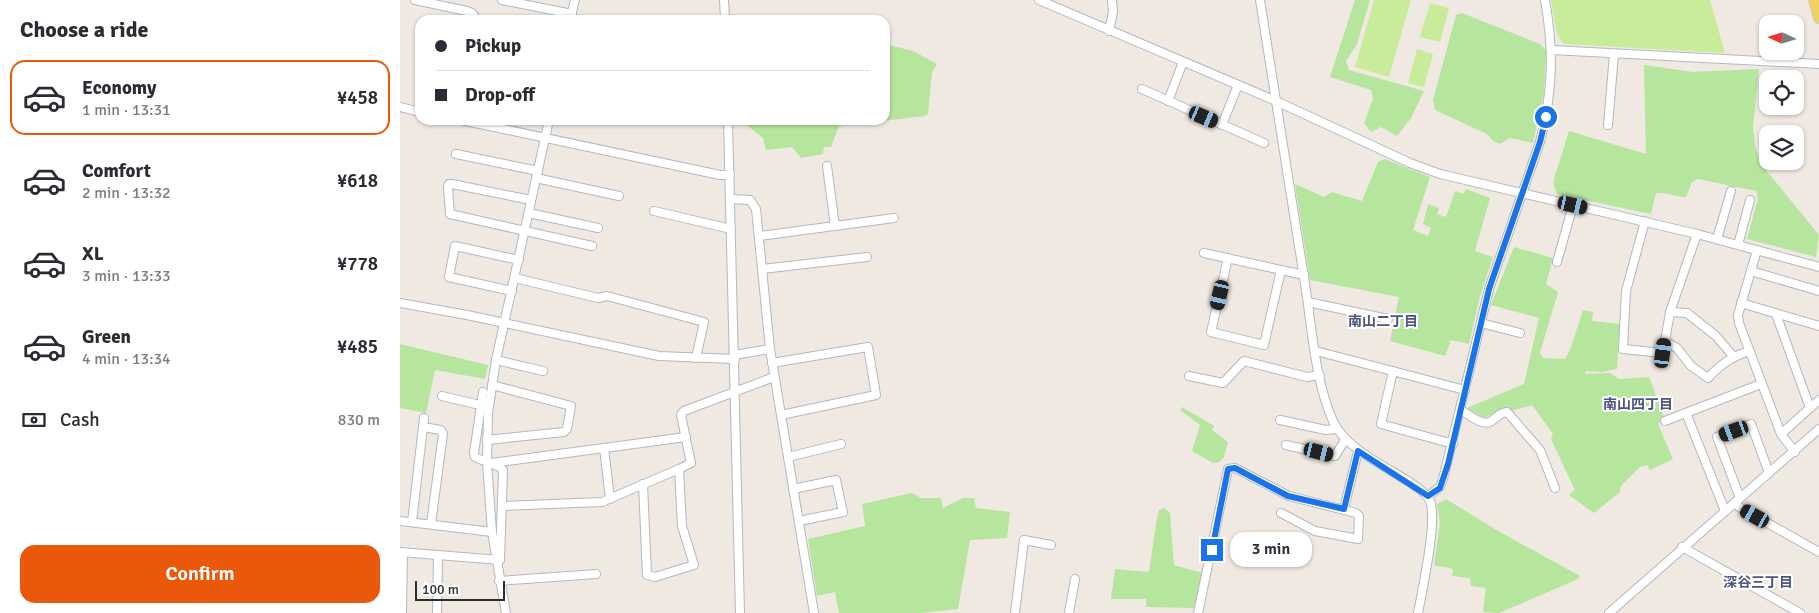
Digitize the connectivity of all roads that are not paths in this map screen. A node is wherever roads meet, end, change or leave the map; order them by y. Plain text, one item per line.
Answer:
1 (415, 0) edge
2 (502, 0) edge
3 (575, 0) edge
4 (724, 0) edge
5 (1039, 0) edge
6 (1112, 0) edge
7 (1260, 0) edge
8 (1545, 0) edge
9 (1814, 0) edge
10 (475, 15) edge
11 (563, 15) edge
12 (571, 15) edge
13 (725, 15) edge
14 (1819, 18) edge
15 (1109, 31) junction
16 (1552, 50) junction
17 (1614, 54) junction
18 (1182, 62) junction
19 (1819, 64) edge
20 (1238, 85) junction
21 (1142, 90) dead end
22 (1168, 101) junction
23 (1276, 101) junction
24 (400, 107) edge
25 (415, 111) edge
26 (1222, 124) junction
27 (484, 125) edge
28 (548, 125) edge
29 (728, 125) edge
30 (1608, 125) dead end
31 (545, 138) junction
32 (1264, 143) dead end
33 (456, 154) dead end
34 (827, 166) dead end
35 (537, 175) junction
36 (730, 175) junction
37 (1731, 191) dead end
38 (1522, 193) junction
39 (619, 196) dead end
40 (730, 199) junction
41 (531, 200) junction
42 (1750, 200) dead end
43 (1573, 205) junction
44 (654, 211) dead end
45 (529, 213) junction
46 (894, 218) dead end
47 (1645, 221) junction
48 (835, 226) junction
49 (598, 228) dead end
50 (731, 228) junction
51 (525, 232) junction
52 (1697, 234) junction
53 (760, 236) junction
54 (1717, 239) junction
55 (1738, 245) junction
56 (592, 246) dead end
57 (1757, 250) junction
58 (1204, 254) dead end
59 (867, 257) dead end
60 (1228, 258) junction
61 (518, 260) junction
62 (1557, 262) dead end
63 (1819, 267) edge
64 (762, 269) junction
65 (1281, 270) junction
66 (1751, 271) junction
67 (1304, 275) junction
68 (515, 278) junction
69 (512, 291) junction
70 (1819, 291) edge
71 (1308, 302) junction
72 (400, 303) edge
73 (1741, 303) junction
74 (1670, 312) junction
75 (1776, 314) junction
76 (1388, 319) dead end
77 (505, 323) junction
78 (1481, 323) junction
79 (1819, 326) edge
80 (1520, 333) dead end
81 (1664, 341) junction
82 (770, 349) junction
83 (1316, 351) junction
84 (1749, 351) junction
85 (1734, 356) junction
86 (734, 357) junction
87 (696, 358) junction
88 (496, 360) junction
89 (772, 363) junction
90 (543, 371) dead end
91 (1393, 371) junction
92 (1320, 375) junction
93 (1189, 376) dead end
94 (774, 377) junction
95 (1762, 384) junction
96 (492, 385) junction
97 (1465, 390) junction
98 (735, 391) junction
99 (483, 392) dead end
100 (442, 396) dead end
101 (1819, 400) edge
102 (481, 406) junction
103 (489, 407) junction
104 (1810, 408) junction
105 (1461, 410) junction
106 (1686, 413) junction
107 (781, 415) junction
108 (424, 418) dead end
109 (1280, 420) dead end
110 (1665, 421) dead end
111 (423, 427) junction
112 (1336, 429) junction
113 (1819, 429) edge
114 (1781, 434) junction
115 (686, 437) junction
116 (487, 440) junction
117 (1345, 440) junction
118 (842, 444) dead end
119 (1286, 444) dead end
120 (1453, 444) junction
121 (604, 448) junction
122 (1358, 451) junction
123 (1794, 452) junction
124 (788, 457) junction
125 (489, 463) junction
126 (678, 469) junction
127 (1769, 473) junction
128 (643, 484) junction
129 (1555, 488) dead end
130 (793, 489) junction
131 (1428, 496) junction
132 (610, 499) junction
133 (1738, 500) junction
134 (502, 506) junction
135 (1344, 509) junction
136 (1724, 511) junction
137 (1281, 513) dead end
138 (400, 521) edge
139 (799, 521) junction
140 (412, 522) junction
141 (431, 524) junction
142 (492, 532) junction
143 (1051, 544) dead end
144 (1682, 547) junction
145 (401, 552) edge
146 (1819, 552) edge
147 (438, 555) junction
148 (496, 560) junction
149 (596, 574) dead end
150 (1074, 578) dead end
151 (499, 581) junction
152 (402, 613) edge
153 (436, 613) edge
154 (506, 613) edge
155 (740, 613) edge
156 (814, 613) edge
157 (1015, 613) edge
158 (1069, 613) edge
159 (1198, 613) edge
160 (1418, 613) edge
161 (1609, 613) edge
162 (1800, 613) edge

1 - 10 street
2 - 11 street
3 - 12 street
4 - 13 street
5 - 15 street
6 - 15 street
7 - 23 street
8 - 16 street
9 - 14 main road
15 - 18 street
16 - 17 street
16 - 38 street
17 - 19 street
17 - 30 street
18 - 20 street
18 - 22 street
20 - 23 street
20 - 26 street
21 - 22 street
22 - 26 street
23 - 38 street
23 - 67 street
24 - 25 street
26 - 32 street
27 - 31 street
28 - 31 street
29 - 36 street
31 - 35 street
31 - 36 street
33 - 35 street
34 - 48 street
35 - 39 street
35 - 41 street
36 - 40 street
37 - 54 street
38 - 43 street
38 - 78 street
40 - 50 street
40 - 53 street
41 - 45 street
41 - 51 street
42 - 55 street
43 - 47 street
43 - 62 street
44 - 50 street
45 - 49 street
45 - 51 street
46 - 48 street
47 - 52 street
47 - 81 street
48 - 53 street
50 - 86 street
51 - 56 street
51 - 61 street
52 - 54 street
52 - 74 street
53 - 64 street
54 - 55 street
55 - 57 street
57 - 63 street
57 - 66 street
58 - 60 street
59 - 64 street
60 - 65 street
60 - 65 street
61 - 68 street
61 - 69 street
64 - 82 street
65 - 67 street
66 - 70 street
66 - 73 street
67 - 71 street
68 - 69 street
68 - 87 street
69 - 77 street
71 - 76 street
71 - 83 street
72 - 77 street
73 - 75 street
73 - 84 street
74 - 81 street
74 - 85 street
75 - 79 street
75 - 104 street
77 - 87 street
77 - 88 street
78 - 80 street
78 - 97 street
81 - 85 street
82 - 86 street
82 - 89 street
83 - 91 street
83 - 92 street
84 - 85 street
84 - 95 street
86 - 87 street
86 - 98 street
88 - 90 street
88 - 96 street
89 - 94 street
89 - 107 street
91 - 97 street
91 - 120 street
92 - 93 street
92 - 112 street
94 - 98 street
94 - 107 street
95 - 106 street
95 - 114 street
96 - 103 street
96 - 116 street
97 - 105 street
98 - 115 street
98 - 155 street
99 - 102 street
100 - 102 street
101 - 104 street
102 - 103 street
102 - 125 street
103 - 116 street
104 - 114 street
105 - 120 street
105 - 129 street
106 - 110 street
106 - 136 street
107 - 124 street
108 - 111 street
109 - 112 street
111 - 140 street
111 - 141 street
112 - 117 street
113 - 123 street
114 - 123 street
115 - 121 street
115 - 126 street
116 - 125 street
117 - 119 street
117 - 122 street
118 - 124 street
120 - 131 street
121 - 125 street
121 - 132 street
122 - 131 street
122 - 135 street
123 - 127 street
124 - 130 street
125 - 134 street
125 - 142 street
126 - 128 street
126 - 128 street
127 - 133 street
127 - 133 street
128 - 132 street
130 - 139 street
130 - 139 street
131 - 160 street
132 - 134 street
133 - 136 street
133 - 146 street
134 - 148 street
135 - 137 street
135 - 159 street
136 - 144 street
138 - 140 street
139 - 156 street
140 - 141 street
141 - 142 street
142 - 148 street
143 - 157 street
144 - 161 street
144 - 162 street
145 - 147 street
145 - 152 street
147 - 148 street
147 - 153 street
148 - 151 street
149 - 151 street
150 - 158 street
151 - 154 street

